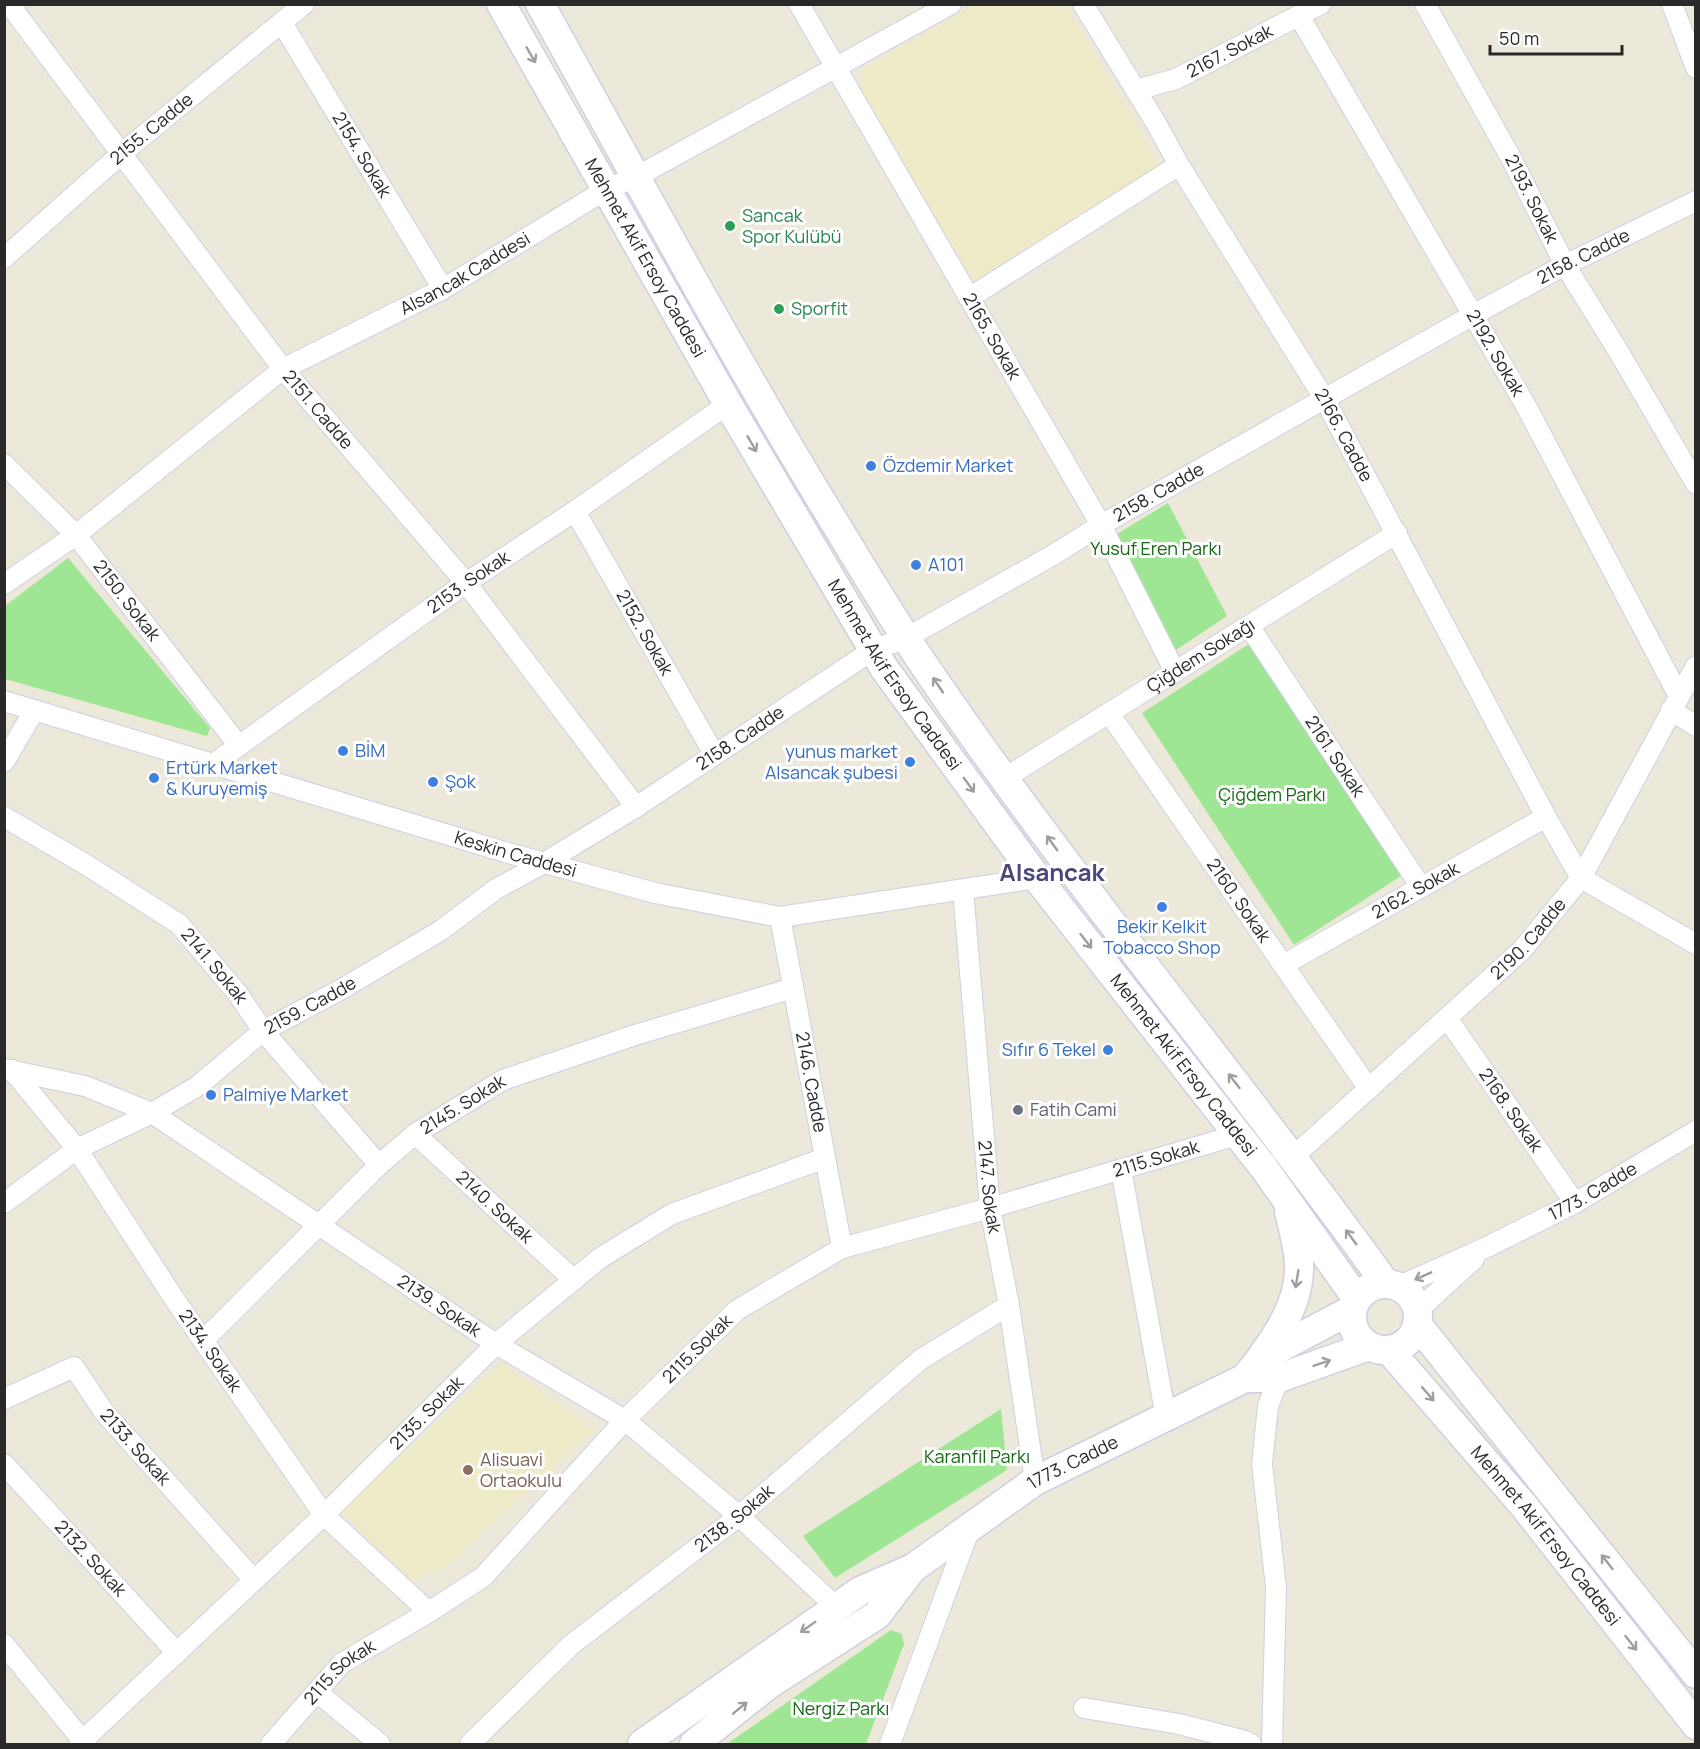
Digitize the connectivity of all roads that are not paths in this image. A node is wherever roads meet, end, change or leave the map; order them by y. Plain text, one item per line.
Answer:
1 (9, 4) edge
2 (304, 4) edge
3 (501, 4) edge
4 (540, 4) edge
5 (799, 4) edge
6 (951, 4) edge
7 (1083, 4) edge
8 (1321, 4) edge
9 (1425, 4) edge
10 (1672, 4) edge
11 (1299, 16) junction
12 (282, 22) junction
13 (836, 68) junction
14 (1695, 68) edge
15 (1136, 90) junction
16 (121, 154) junction
17 (1179, 165) junction
18 (636, 177) junction
19 (607, 189) junction
20 (1695, 201) edge
21 (4, 258) edge
22 (1565, 265) junction
23 (443, 289) junction
24 (969, 298) junction
25 (1473, 315) junction
26 (283, 369) junction
27 (1324, 398) junction
28 (728, 404) junction
29 (4, 464) edge
30 (1695, 484) edge
31 (575, 511) junction
32 (1101, 525) junction
33 (1397, 533) junction
34 (76, 535) junction
35 (4, 584) edge
36 (466, 584) junction
37 (1248, 626) junction
38 (906, 638) junction
39 (873, 650) junction
40 (1695, 666) edge
41 (1175, 672) junction
42 (4, 701) edge
43 (1675, 703) junction
44 (34, 711) junction
45 (1109, 713) junction
46 (1695, 726) edge
47 (239, 746) junction
48 (714, 754) junction
49 (4, 762) edge
50 (212, 765) junction
51 (1005, 778) junction
52 (636, 807) junction
53 (4, 817) edge
54 (1546, 817) junction
55 (544, 863) junction
56 (1037, 878) junction
57 (1581, 878) junction
58 (1421, 887) junction
59 (963, 890) junction
60 (780, 917) junction
61 (1695, 944) edge
62 (1283, 965) junction
63 (793, 988) junction
64 (1447, 1018) junction
65 (263, 1031) junction
66 (8, 1070) edge
67 (1369, 1089) junction
68 (152, 1113) junction
69 (1695, 1131) edge
70 (415, 1134) junction
71 (1237, 1135) junction
72 (76, 1149) junction
73 (1293, 1157) junction
74 (825, 1158) junction
75 (378, 1165) junction
76 (1121, 1169) junction
77 (1287, 1201) junction
78 (4, 1203) edge
79 (1575, 1203) junction
80 (990, 1208) junction
81 (317, 1225) junction
82 (842, 1248) junction
83 (1487, 1248) junction
84 (574, 1280) junction
85 (1391, 1286) junction
86 (1355, 1304) junction
87 (1009, 1305) junction
88 (1417, 1317) junction
89 (204, 1340) junction
90 (496, 1344) junction
91 (1379, 1348) junction
92 (1261, 1371) junction
93 (4, 1399) edge
94 (1166, 1418) junction
95 (625, 1420) junction
96 (4, 1464) edge
97 (1035, 1481) junction
98 (324, 1515) junction
99 (739, 1516) junction
100 (970, 1528) junction
101 (913, 1568) junction
102 (254, 1581) junction
103 (836, 1607) junction
104 (429, 1612) junction
105 (4, 1644) edge
106 (177, 1653) junction
107 (1695, 1674) edge
108 (317, 1692) junction
109 (1084, 1708) dead end
110 (1695, 1725) edge
111 (81, 1743) edge
112 (271, 1744) edge
113 (380, 1744) edge
114 (470, 1744) edge
115 (642, 1744) edge
116 (694, 1744) edge
117 (890, 1744) edge
118 (1251, 1744) edge
119 (1272, 1744) edge

1 - 16 street, 2151. Cadde
2 - 12 street, 2155. Cadde
3 -> 19 street, Mehmet Akif Ersoy Caddesi
4 - 18 street, Mehmet Akif Ersoy Caddesi
5 - 13 street, 2165. Sokak
6 - 13 street, Alsancak Caddesi
7 - 15 street, 2166. Cadde
8 - 11 street, 2167. Sokak
9 - 22 street, 2193. Sokak
10 - 14 street
11 - 15 street, 2167. Sokak
11 - 25 street, 2192. Sokak
12 - 16 street, 2155. Cadde
12 - 23 street, 2154. Sokak
13 - 18 street, Alsancak Caddesi
13 - 24 street, 2165. Sokak
15 - 17 street, 2166. Cadde
16 - 21 street, 2155. Cadde
16 - 26 street, 2151. Cadde
17 - 24 street
17 - 27 street, 2166. Cadde
18 - 19 street, Alsancak Caddesi
18 - 38 street, Mehmet Akif Ersoy Caddesi
19 - 23 street, Alsancak Caddesi
19 - 28 street, Mehmet Akif Ersoy Caddesi
20 - 22 street, 2158. Cadde
22 - 25 street, 2158. Cadde
22 - 30 street, 2193. Sokak
23 - 26 street, Alsancak Caddesi
24 - 32 street, 2165. Sokak
25 - 27 street, 2158. Cadde
25 - 43 street, 2192. Sokak
26 - 34 street, Alsancak Caddesi
26 - 36 street, 2151. Cadde
27 - 32 street, 2158. Cadde
27 - 33 street, 2166. Cadde
28 - 31 street, 2153. Sokak
28 -> 39 street, Mehmet Akif Ersoy Caddesi
29 - 34 street, 2150. Sokak
31 - 36 street, 2153. Sokak
31 - 48 street, 2152. Sokak
32 - 38 street, 2158. Cadde
32 - 41 street, 2165. Sokak
33 - 37 street, Çiğdem Sokağı
33 - 54 street, 2166. Cadde
34 - 35 street, Alsancak Caddesi
34 - 47 street, 2150. Sokak
36 - 47 street, 2153. Sokak
36 - 52 street, 2151. Cadde
37 - 41 street, Çiğdem Sokağı
37 - 58 street, 2161. Sokak
38 - 39 street, 2158. Cadde
51 -> 38 street, Mehmet Akif Ersoy Caddesi
39 - 48 street, 2158. Cadde
39 -> 56 street, Mehmet Akif Ersoy Caddesi
40 - 43 street, 2190. Cadde
41 - 45 street, Çiğdem Sokağı
42 - 44 street, Keskin Caddesi
43 - 46 street
43 - 57 street, 2190. Cadde
44 - 49 street
44 - 50 street, Keskin Caddesi
45 - 51 street, Çiğdem Sokağı
45 - 62 street, 2160. Sokak
47 - 50 street, 2153. Sokak
48 - 52 street, 2158. Cadde
50 - 55 street, Keskin Caddesi
73 -> 51 street, Mehmet Akif Ersoy Caddesi
52 - 55 street, 2158. Cadde
53 - 65 street, 2141. Sokak
54 - 57 street, 2166. Cadde
54 - 58 street, 2162. Sokak
55 - 60 street, Keskin Caddesi
55 - 65 street, 2159. Cadde
56 - 59 street, Keskin Caddesi
56 -> 71 street, Mehmet Akif Ersoy Caddesi
57 - 61 street
57 - 64 street, 2190. Cadde
58 - 62 street, 2162. Sokak
59 - 60 street, Keskin Caddesi
59 - 80 street, 2147. Sokak
60 - 63 street, 2146. Cadde
62 - 67 street, 2160. Sokak
63 - 70 street, 2145. Sokak
63 - 74 street, 2146. Cadde
64 - 67 street, 2190. Cadde
64 - 79 street, 2168. Sokak
65 - 68 street, 2159. Cadde
65 - 75 street, 2141. Sokak
66 - 68 street, 2139. Sokak
66 - 72 street, 2134. Sokak
67 - 73 street, 2190. Cadde
68 - 72 street, 2159. Cadde
68 - 81 street, 2139. Sokak
69 - 79 street, 1773. Cadde
70 - 75 street, 2145. Sokak
70 - 84 street, 2140. Sokak
71 - 76 street, 2115.Sokak
71 - 77 street, Mehmet Akif Ersoy Caddesi
72 - 78 street, 2159. Cadde
72 - 89 street, 2134. Sokak
85 -> 73 street, Mehmet Akif Ersoy Caddesi
74 - 82 street, 2146. Cadde
74 - 84 street, 2135. Sokak
75 - 81 street, 2145. Sokak
76 - 80 street, 2115.Sokak
76 - 94 street
77 - 86 street, Mehmet Akif Ersoy Caddesi
77 -> 92 street
79 - 83 street, 1773. Cadde
80 - 82 street, 2115.Sokak
80 - 87 street, 2147. Sokak
81 - 89 street, 2145. Sokak
81 - 90 street, 2139. Sokak
82 - 95 street, 2115.Sokak
83 -> 85 street
83 - 88 street
84 - 90 street, 2135. Sokak
85 - 86 street
85 - 88 street
86 - 91 street
86 - 92 street, 1773. Cadde
87 - 97 street, 2147. Sokak
87 - 99 street, 2138. Sokak
88 - 91 street
107 -> 88 street, Mehmet Akif Ersoy Caddesi
89 - 98 street, 2134. Sokak
90 - 95 street, 2139. Sokak
90 - 98 street, 2135. Sokak
92 -> 91 street, 1773. Cadde
91 -> 110 street, Mehmet Akif Ersoy Caddesi
92 - 94 street, 1773. Cadde
92 - 119 street
93 - 102 street, 2133. Sokak
94 - 97 street, 1773. Cadde
95 - 99 street, 2139. Sokak
95 - 104 street, 2115.Sokak
96 - 106 street, 2132. Sokak
97 - 100 street, 1773. Cadde
98 - 102 street, 2135. Sokak
98 - 104 street, 2134. Sokak
99 - 103 street, 2139. Sokak
99 - 114 street, 2138. Sokak
100 - 101 street, 1773. Cadde
100 - 117 street
101 - 103 street, 1773. Cadde
116 -> 101 street, 1773. Cadde
102 - 106 street, 2135. Sokak
103 -> 115 street, 1773. Cadde
104 - 108 street, 2115.Sokak
105 - 111 street
106 - 111 street, 2135. Sokak
108 - 112 street, 2115.Sokak
108 - 113 street
109 - 118 street

